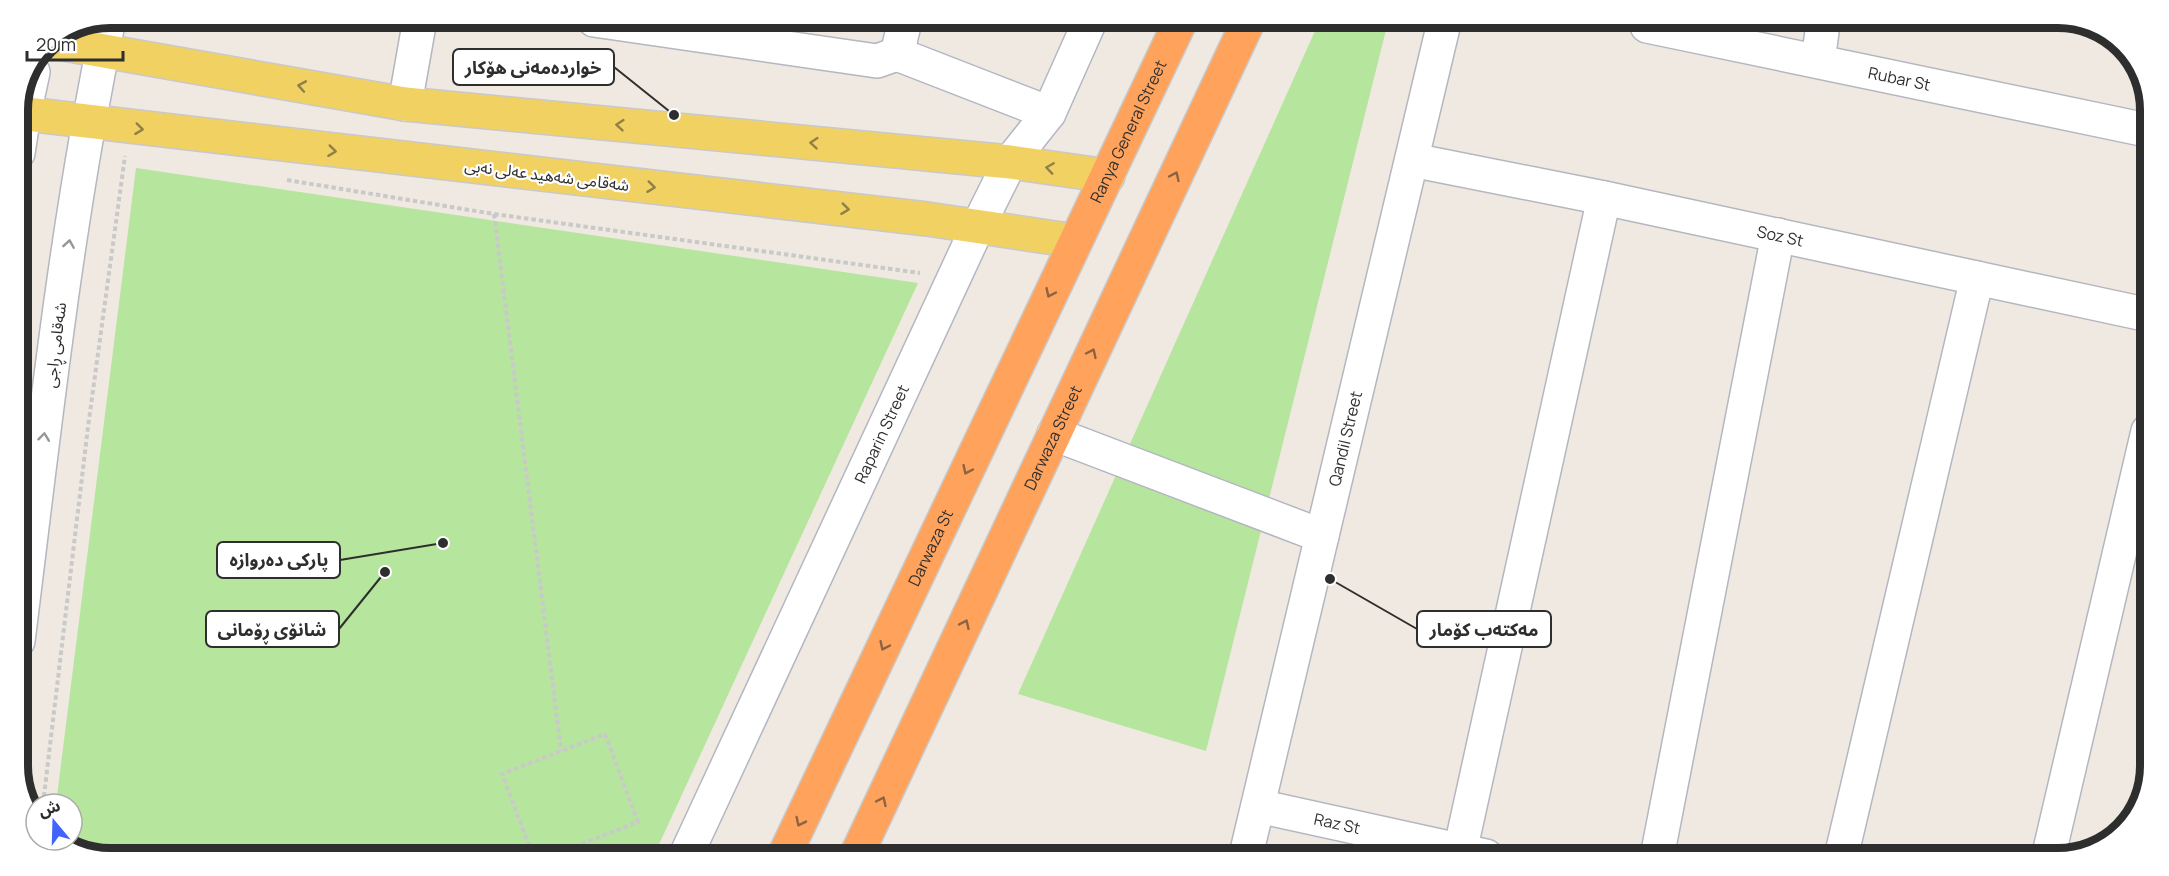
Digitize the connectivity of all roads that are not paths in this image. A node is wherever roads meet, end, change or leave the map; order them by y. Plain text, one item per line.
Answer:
1 (107, 28) edge
2 (418, 28) edge
3 (649, 28) edge
4 (903, 28) edge
5 (1087, 28) edge
6 (1177, 28) edge
7 (1245, 28) edge
8 (1443, 28) edge
9 (1661, 28) edge
10 (1822, 28) edge
11 (63, 44) edge
12 (102, 51) junction
13 (897, 54) junction
14 (1818, 61) junction
15 (405, 104) junction
16 (1049, 113) junction
17 (29, 115) edge
18 (88, 123) junction
19 (2140, 129) edge
20 (1412, 160) junction
21 (1010, 162) junction
22 (1108, 176) junction
23 (1604, 198) junction
24 (978, 226) junction
25 (1778, 235) junction
26 (1076, 241) junction
27 (1977, 278) junction
28 (2140, 313) edge
29 (1054, 434) junction
30 (2140, 465) edge
31 (1322, 536) junction
32 (29, 553) edge
33 (1258, 806) junction
34 (689, 848) edge
35 (788, 848) edge
36 (860, 848) edge
37 (1248, 848) edge
38 (1443, 848) edge
39 (1470, 848) edge
40 (1659, 848) edge
41 (1843, 848) edge
42 (2050, 848) edge

1 - 12 street
2 - 15 street
3 - 13 street
4 - 13 street
5 - 16 street, Raparin Street
6 - 22 highway, Ranya General Street
29 -> 7 highway, Darwaza Street
8 - 20 street, Qandil Street
9 - 14 street, Rubar St
10 - 14 street
11 - 12 main road
15 -> 12 main road
12 - 18 street, شەقامی ڕاجی
13 - 16 street
14 - 19 street, Rubar St
21 -> 15 main road
16 - 21 street, Raparin Street
17 - 18 main road, شەقامی شەهید عەلی نەبی
18 -> 24 main road, شەقامی شەهید عەلی نەبی
32 -> 18 street, شەقامی ڕاجی
20 - 23 street, Soz St
20 - 31 street, Qandil Street
22 -> 21 main road
21 - 24 street, Raparin Street
22 - 26 highway, Ranya General Street
23 - 25 street, Soz St
23 - 39 street
24 - 26 main road, شەقامی شەهید عەلی نەبی
24 - 34 street, Raparin Street
25 - 27 street, Soz St
25 - 40 street
26 -> 35 highway, Darwaza St
27 - 28 street, Soz St
27 - 41 street
29 - 31 street
36 -> 29 highway, Darwaza Street
30 - 42 street
31 - 33 street, Qandil Street
33 - 37 street, Qandil Street
33 - 38 street, Raz St

